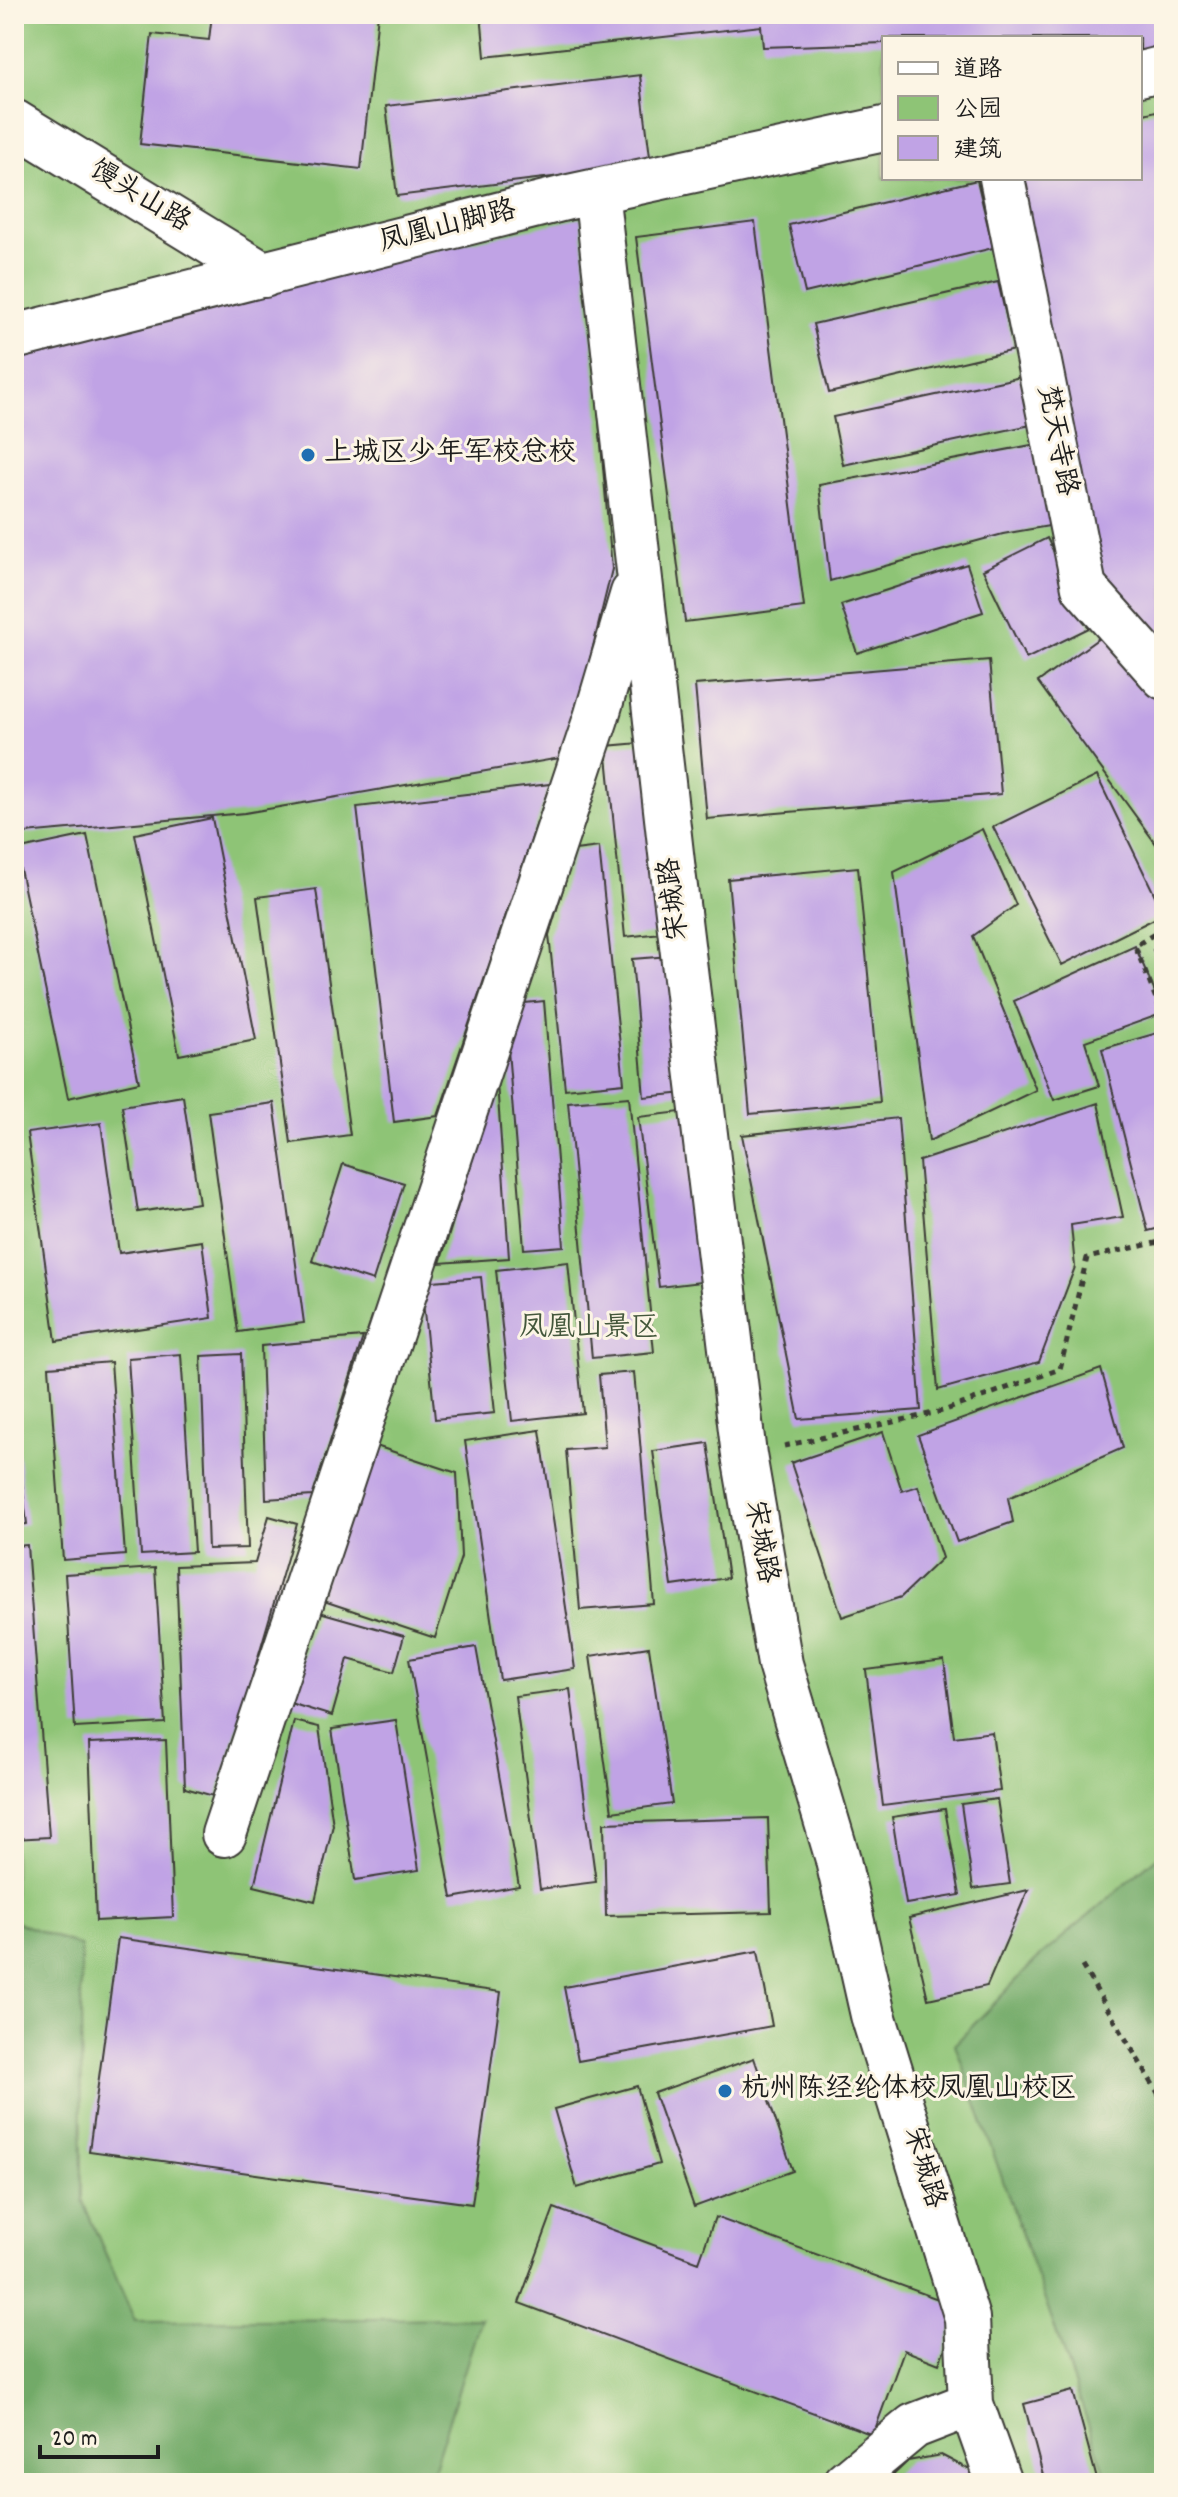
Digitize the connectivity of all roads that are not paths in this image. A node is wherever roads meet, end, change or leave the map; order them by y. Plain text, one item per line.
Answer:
1 (1164, 68) edge
2 (1142, 74) edge
3 (14, 122) edge
4 (882, 129) edge
5 (1002, 180) edge
6 (596, 191) junction
7 (264, 275) junction
8 (14, 337) edge
9 (638, 575) junction
10 (1164, 677) edge
11 (224, 1834) dead end
12 (971, 2404) junction
13 (845, 2483) edge
14 (999, 2483) edge

1 - 2 street
3 - 7 street, 馒头山路
4 - 6 street, 凤凰山脚路
5 - 10 street, 梵天寺路
6 - 7 street, 凤凰山脚路
6 - 9 street, 宋城路
7 - 8 street, 凤凰山脚路
9 - 11 street, 宋城路
9 - 12 street, 宋城路
12 - 13 street
12 - 14 street, 宋城路

